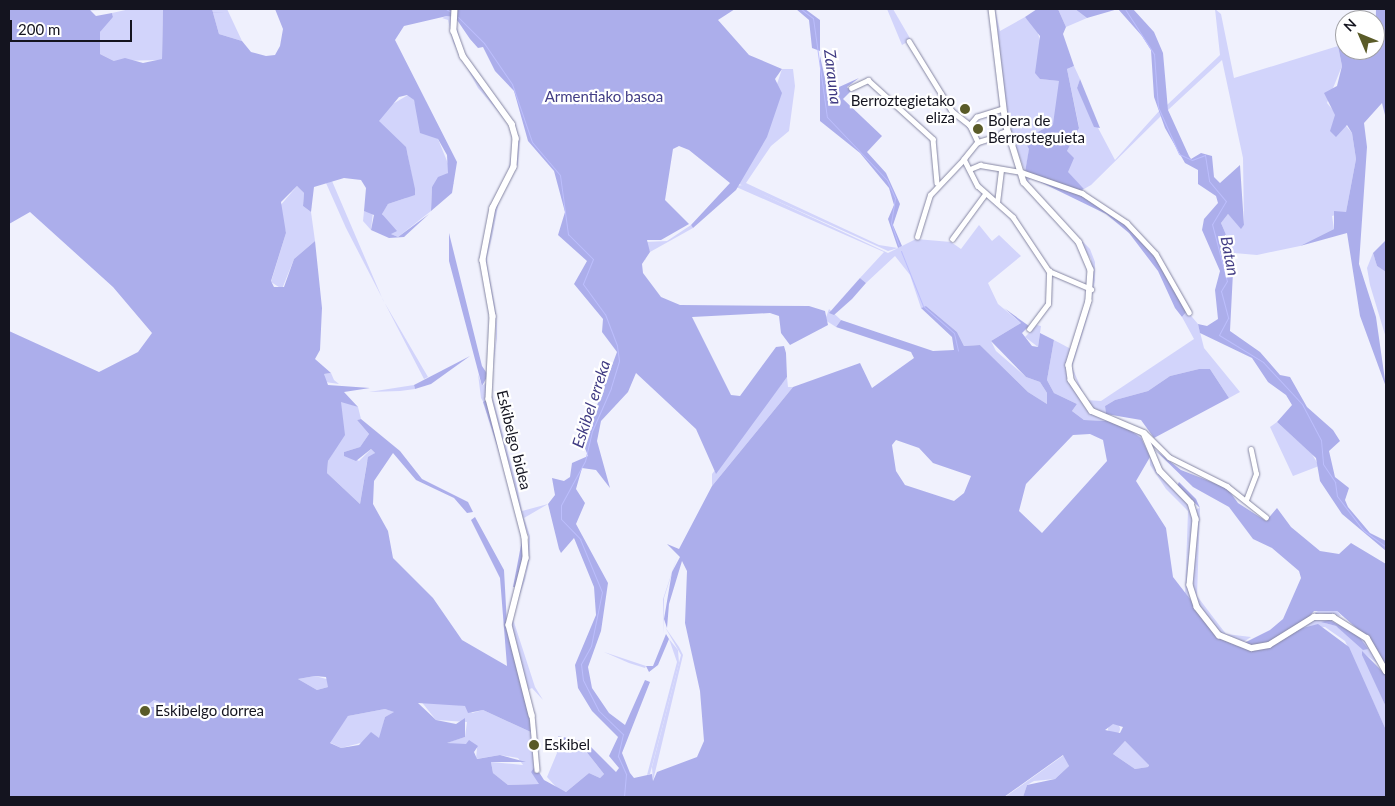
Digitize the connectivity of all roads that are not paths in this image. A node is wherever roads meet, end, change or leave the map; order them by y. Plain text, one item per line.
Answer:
1 (455, 9) edge
2 (992, 9) edge
3 (909, 41) dead end
4 (851, 88) dead end
5 (1003, 109) junction
6 (970, 125) junction
7 (1007, 131) junction
8 (1001, 134) dead end
9 (988, 139) dead end
10 (978, 142) junction
11 (964, 159) junction
12 (970, 169) junction
13 (1001, 170) junction
14 (1021, 172) junction
15 (937, 183) junction
16 (985, 194) junction
17 (997, 203) junction
18 (918, 237) dead end
19 (952, 240) dead end
20 (1049, 271) junction
21 (1091, 289) junction
22 (1189, 312) dead end
23 (1029, 329) dead end
24 (1144, 433) junction
25 (1251, 450) dead end
26 (1246, 500) junction
27 (1266, 517) dead end
28 (1386, 671) edge
29 (532, 715) joint
30 (537, 770) dead end

1 - 29 street, Eskibelgo bidea
2 - 5 street
3 - 6 street
4 - 15 street
5 - 6 street
5 - 7 street
6 - 10 street
7 - 8 street
7 - 14 street
9 - 10 street
10 - 11 street
11 - 12 street
11 - 15 street
12 - 13 street
12 - 16 street
13 - 14 street
13 - 17 street
14 - 21 street
14 - 22 street
15 - 18 street
16 - 17 street
16 - 19 street
17 - 20 street
20 - 21 street
20 - 23 street
21 - 24 street
24 - 26 street
24 - 28 street
25 - 26 street
26 - 27 street
29 - 30 street

